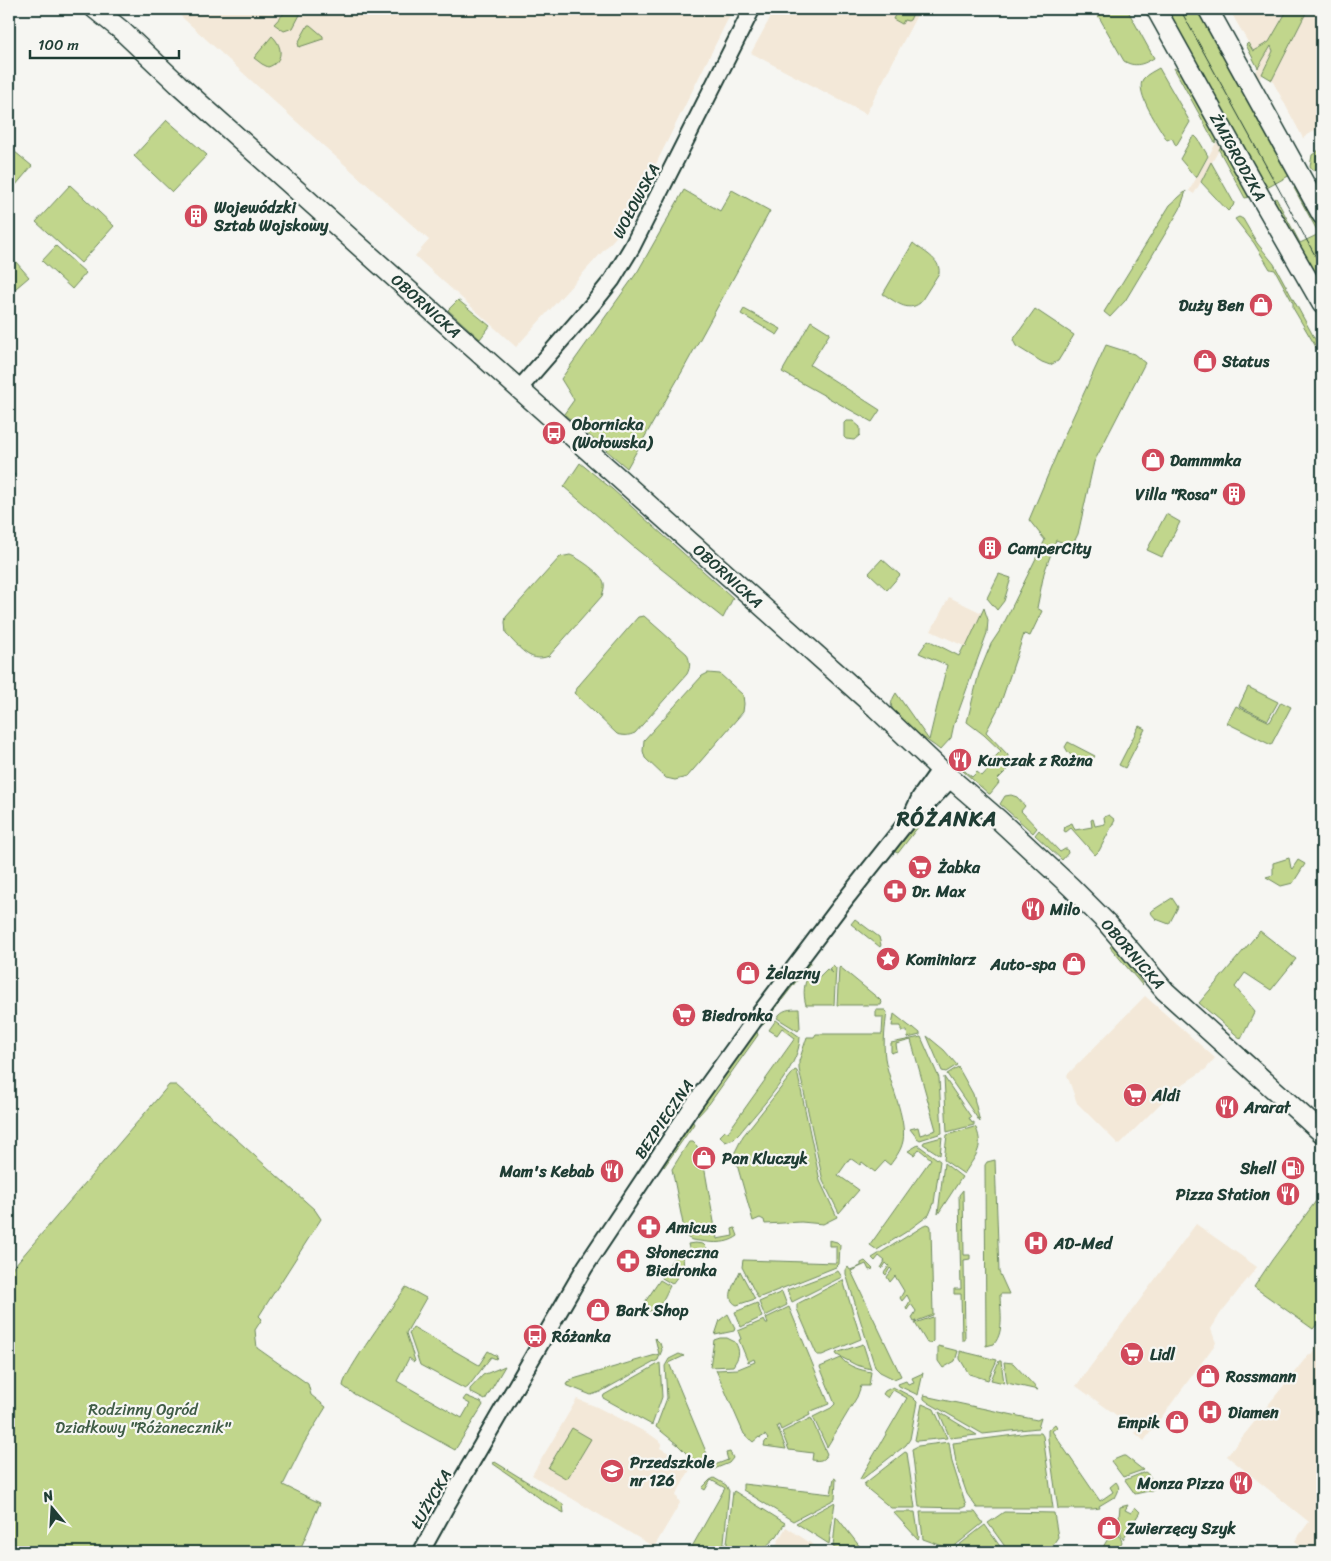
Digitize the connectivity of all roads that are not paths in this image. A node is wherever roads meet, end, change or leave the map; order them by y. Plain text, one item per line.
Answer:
1 (95, 9) edge
2 (106, 9) edge
3 (752, 9) edge
4 (1156, 9) edge
5 (1208, 9) edge
6 (121, 30) junction
7 (1322, 215) edge
8 (1322, 304) edge
9 (519, 389) junction
10 (945, 774) junction
11 (1322, 1133) edge
12 (471, 1463) joint
13 (421, 1552) edge

1 - 6 main road, OBORNICKA
2 - 6 main road, OBORNICKA
3 - 9 street, WOŁOWSKA
4 - 8 main road, ŻMIGRODZKA
5 - 7 main road
6 - 9 main road, OBORNICKA
9 - 10 main road, OBORNICKA
10 - 11 main road, OBORNICKA
10 - 12 street, BEZPIECZNA
12 - 13 street, ŁUŻYCKA

